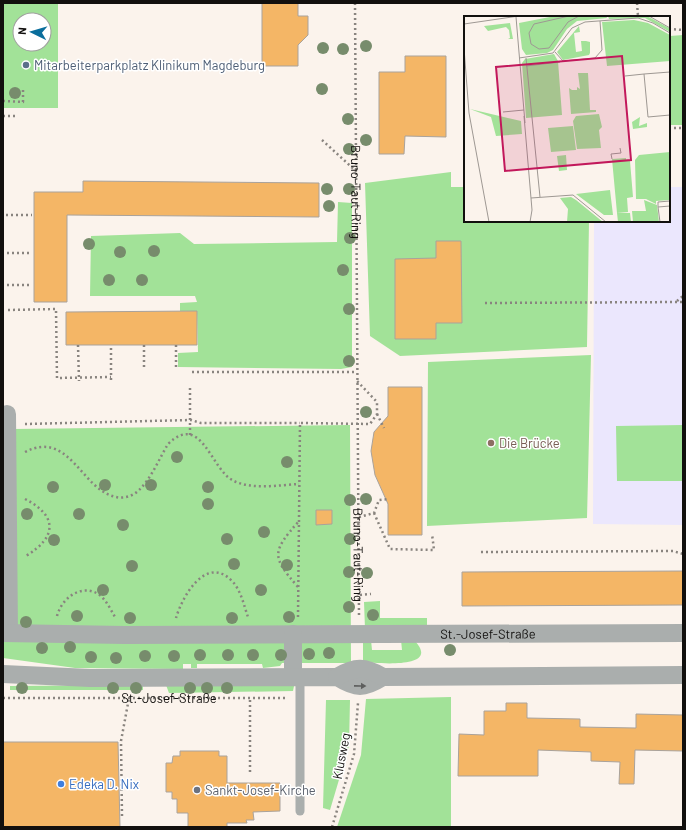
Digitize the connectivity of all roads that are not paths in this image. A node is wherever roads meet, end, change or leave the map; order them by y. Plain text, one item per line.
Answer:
1 (7, 419) road end
2 (295, 626) junction
3 (6, 633) edge
4 (683, 633) edge
5 (3, 674) edge
6 (683, 675) edge
7 (297, 677) junction
8 (337, 677) junction
9 (383, 677) junction
10 (300, 811) dead end

1 - 3 street
2 - 3 street, St.-Josef-Straße
2 - 4 street, St.-Josef-Straße
2 - 7 street
5 - 7 street, St.-Josef-Straße
6 - 9 street, St.-Josef-Straße
7 - 8 street, St.-Josef-Straße
7 - 10 lane
8 - 9 street, St.-Josef-Straße
8 -> 9 street, St.-Josef-Straße

